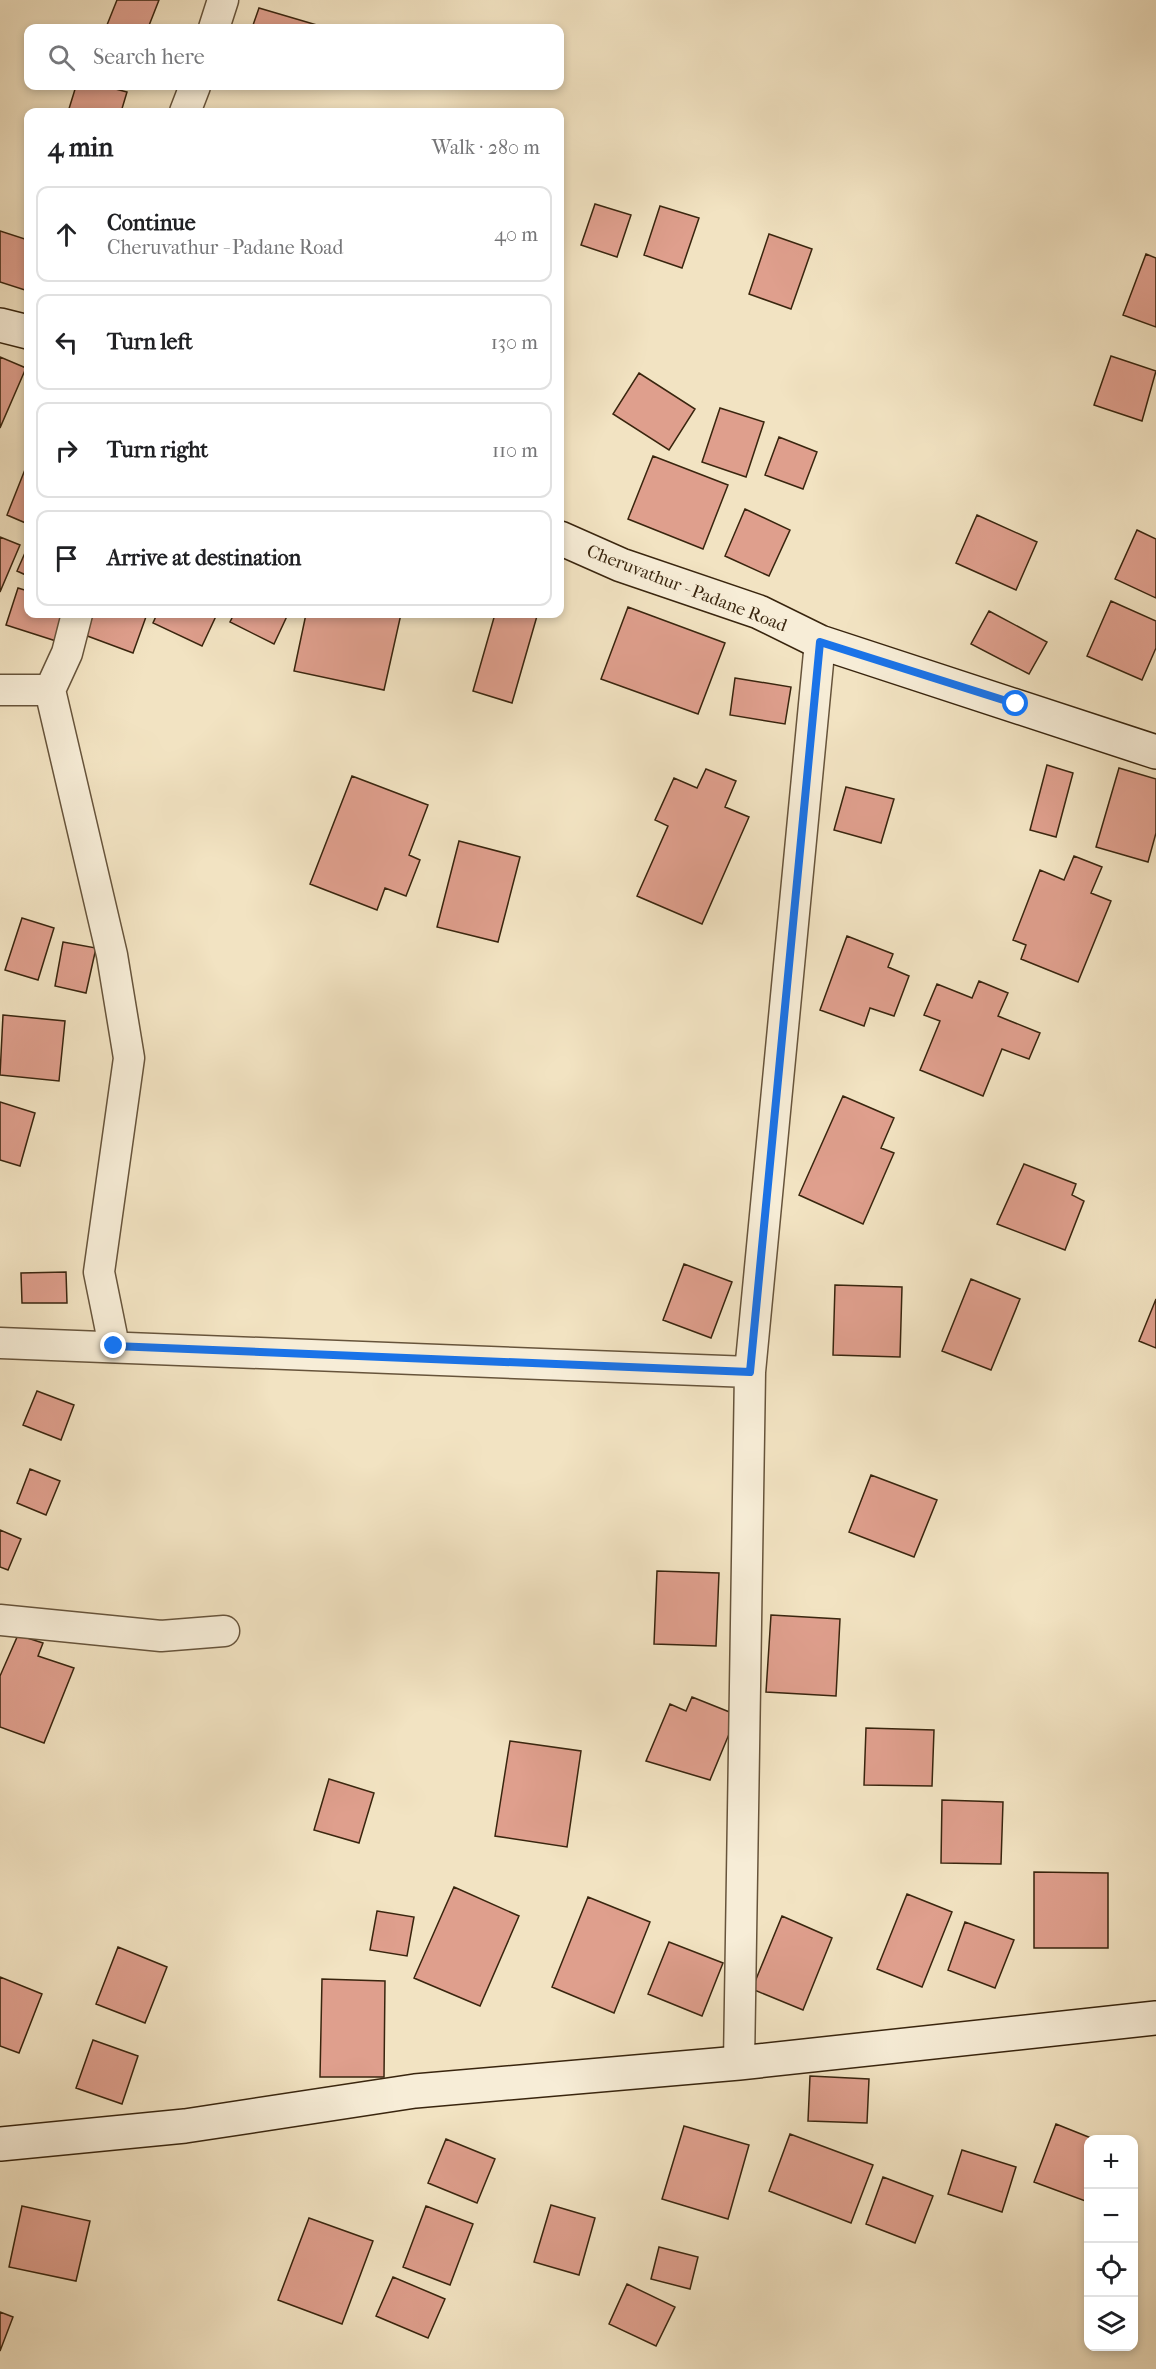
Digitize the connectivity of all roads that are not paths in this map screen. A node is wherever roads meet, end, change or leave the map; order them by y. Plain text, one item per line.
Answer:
1 (223, 0) edge
2 (215, 24) edge
3 (193, 90) edge
4 (187, 108) edge
5 (0, 325) edge
6 (24, 331) edge
7 (564, 540) edge
8 (76, 618) edge
9 (820, 642) junction
10 (0, 690) edge
11 (50, 690) junction
12 (1156, 752) edge
13 (0, 1343) edge
14 (114, 1346) junction
15 (750, 1372) junction
16 (0, 1620) edge
17 (224, 1631) dead end
18 (1156, 2018) edge
19 (739, 2063) junction
20 (0, 2144) edge

1 - 2 street
3 - 4 street
5 - 6 street
7 - 9 street, Cheruvathur - Padane Road
8 - 11 street
9 - 12 street, Cheruvathur - Padane Road
9 - 15 street
10 - 11 street
11 - 14 street
13 - 14 street
14 - 15 street
15 - 19 street
16 - 17 street
18 - 19 street
19 - 20 street

